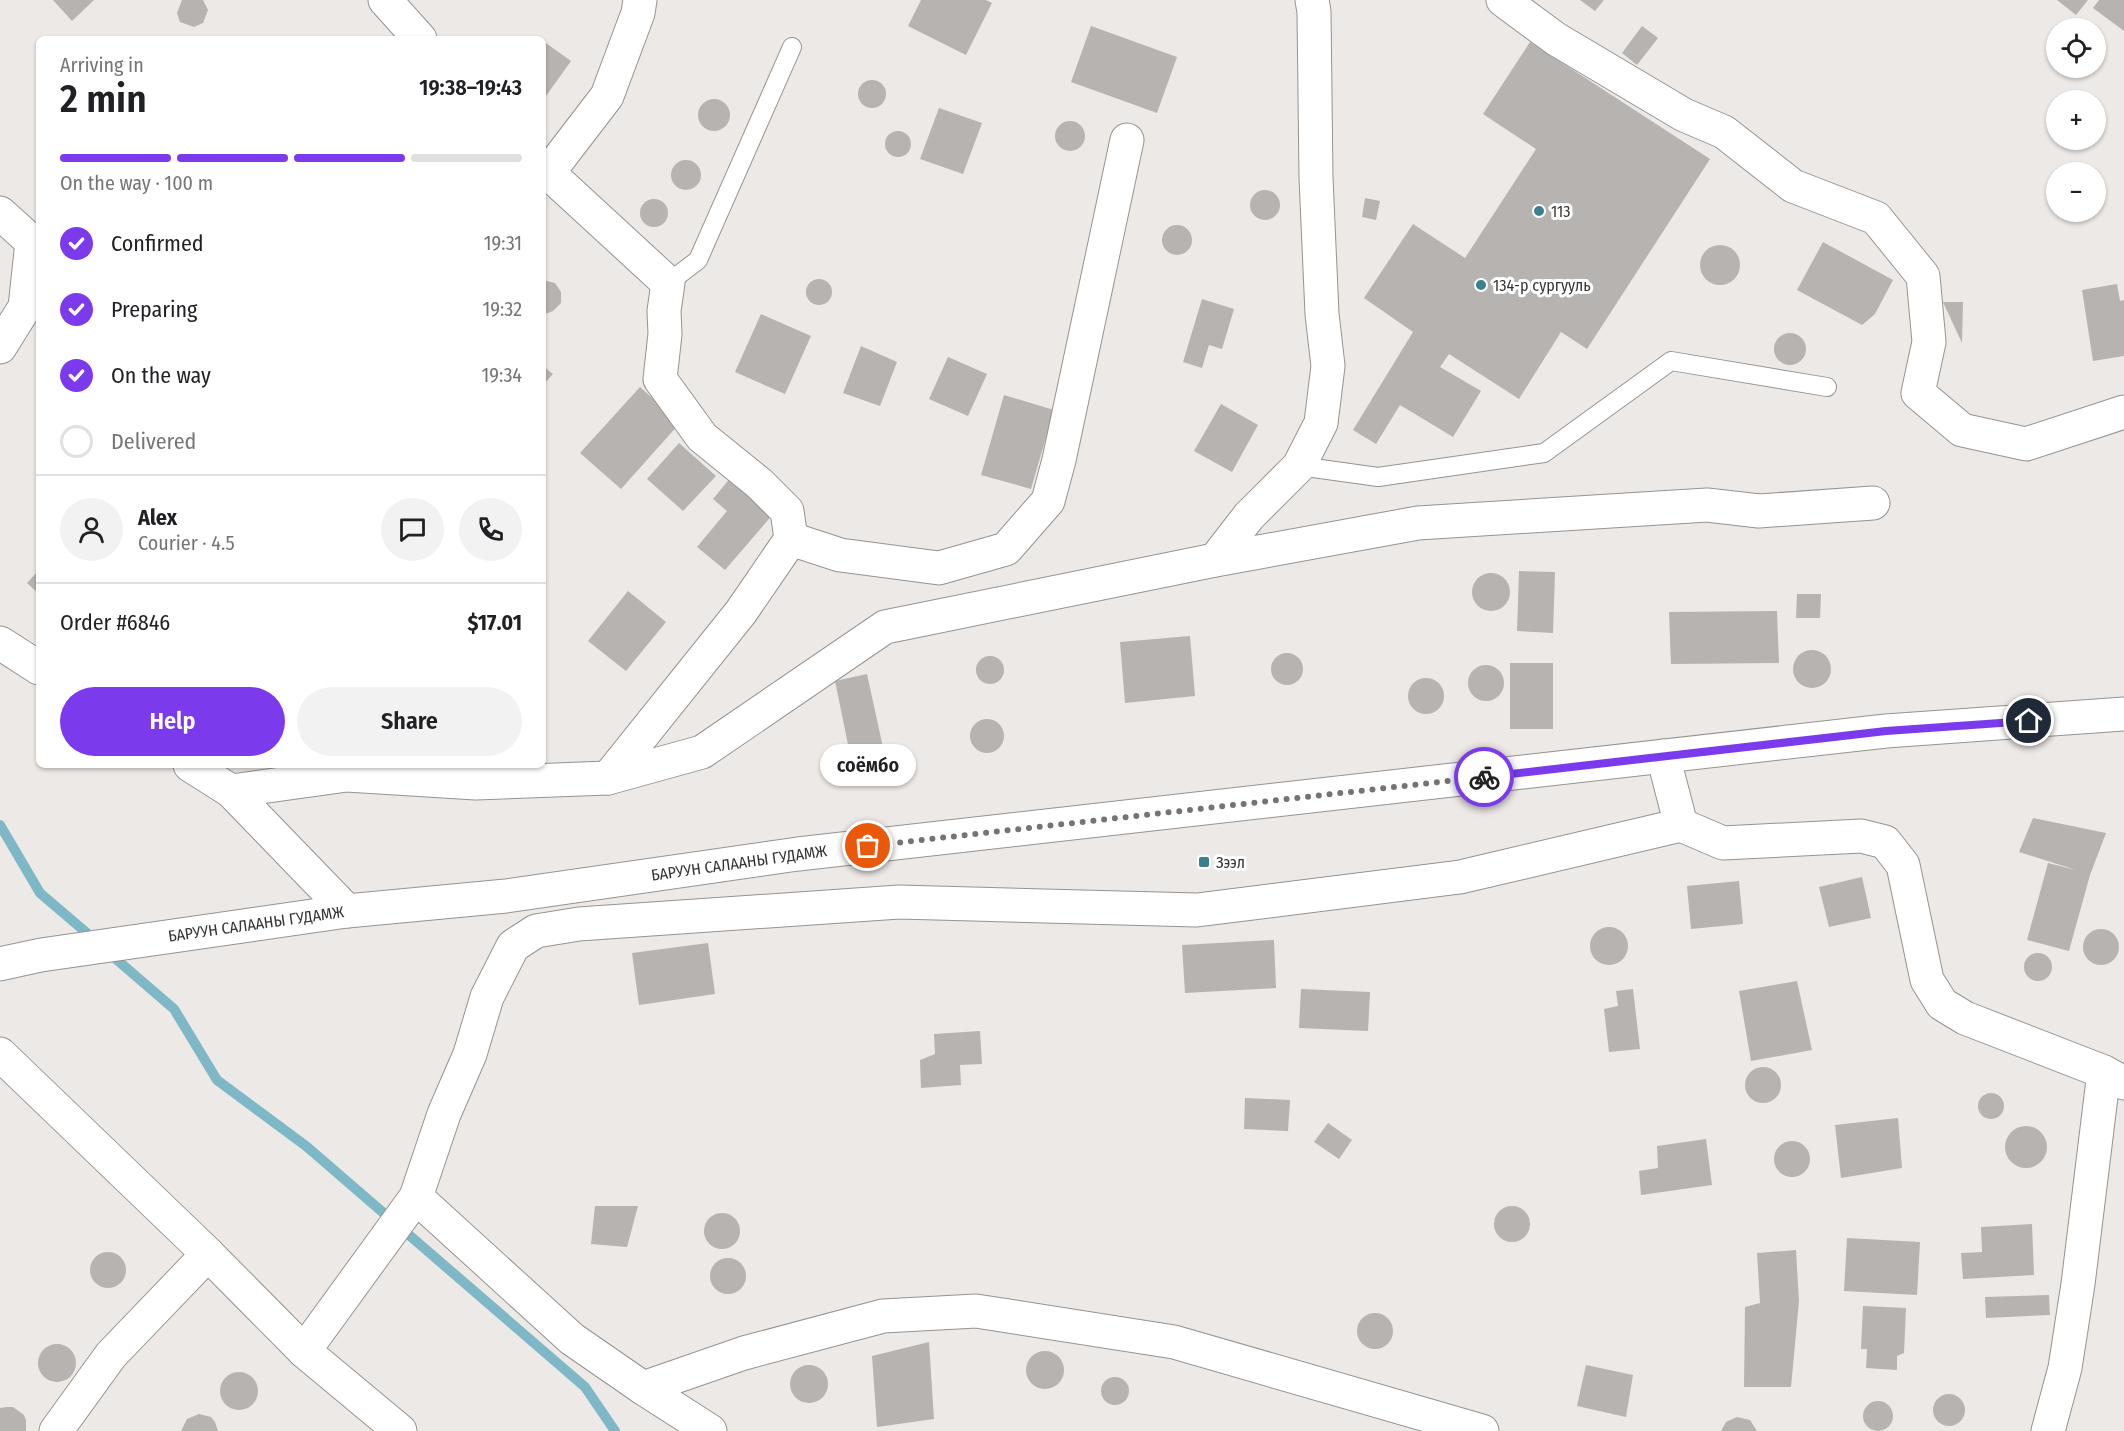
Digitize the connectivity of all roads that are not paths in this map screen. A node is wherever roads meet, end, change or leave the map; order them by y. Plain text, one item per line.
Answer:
1 (385, 0) edge
2 (640, 0) edge
3 (1312, 0) edge
4 (1503, 0) edge
5 (417, 36) edge
6 (792, 48) dead end
7 (1127, 140) dead end
8 (546, 169) edge
9 (546, 171) edge
10 (0, 213) edge
11 (668, 283) junction
12 (0, 347) edge
13 (1827, 387) dead end
14 (2124, 412) edge
15 (1299, 466) junction
16 (1873, 503) dead end
17 (791, 539) junction
18 (1215, 560) junction
19 (0, 644) edge
20 (36, 666) edge
21 (2124, 714) edge
22 (1663, 756) junction
23 (195, 768) edge
24 (608, 778) junction
25 (231, 791) junction
26 (1681, 825) junction
27 (347, 911) junction
28 (0, 964) edge
29 (0, 1054) edge
30 (2114, 1077) edge
31 (416, 1197) junction
32 (208, 1254) junction
33 (304, 1350) junction
34 (643, 1388) junction
35 (56, 1431) edge
36 (399, 1431) edge
37 (710, 1431) edge
38 (1482, 1431) edge
39 (2048, 1431) edge

1 - 5 street
2 - 8 street
3 - 15 street
4 - 14 street
6 - 11 lane
7 - 17 street
9 - 11 street
10 - 12 street
11 - 17 street
13 - 15 lane
15 - 18 street
16 - 18 street
17 - 24 street
18 - 24 street
19 - 20 street
21 - 22 street, БАРУУН САЛААНЫ ГУДАМЖ
22 - 26 street
22 - 27 street, БАРУУН САЛААНЫ ГУДАМЖ
23 - 25 street
24 - 25 street
25 - 27 street
26 - 30 street
26 - 31 street
27 - 28 street, БАРУУН САЛААНЫ ГУДАМЖ
29 - 32 street
30 - 39 street
31 - 33 street
31 - 34 street
32 - 33 street
32 - 35 street
33 - 36 street
34 - 37 street
34 - 38 street

